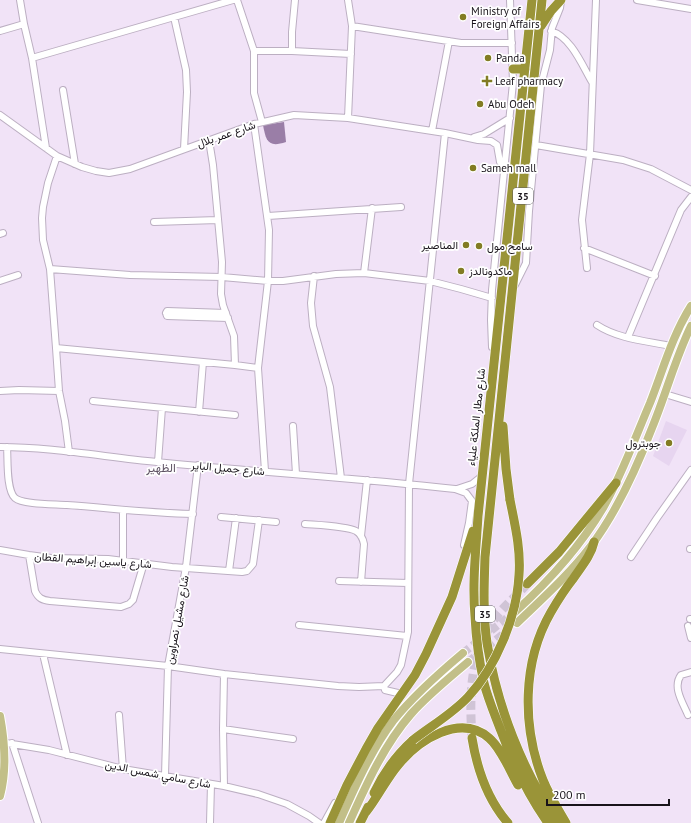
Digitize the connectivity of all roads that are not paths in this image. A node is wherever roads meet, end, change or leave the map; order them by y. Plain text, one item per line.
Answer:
1 (20, 0) edge
2 (233, 0) edge
3 (237, 0) edge
4 (295, 0) edge
5 (348, 0) edge
6 (510, 0) edge
7 (532, 0) edge
8 (542, 0) edge
9 (561, 0) edge
10 (596, 0) edge
11 (639, 0) edge
12 (691, 9) edge
13 (174, 17) junction
14 (24, 24) junction
15 (352, 26) junction
16 (540, 27) junction
17 (0, 31) edge
18 (551, 31) junction
19 (449, 41) junction
20 (512, 41) junction
21 (254, 51) junction
22 (292, 51) junction
23 (351, 54) junction
24 (32, 58) junction
25 (514, 69) junction
26 (525, 69) junction
27 (592, 82) junction
28 (538, 85) junction
29 (63, 90) dead end
30 (0, 115) edge
31 (348, 118) junction
32 (510, 118) junction
33 (262, 122) junction
34 (254, 124) junction
35 (432, 131) junction
36 (445, 133) junction
37 (471, 138) junction
38 (209, 140) junction
39 (536, 144) junction
40 (46, 148) junction
41 (184, 149) junction
42 (590, 154) junction
43 (57, 156) junction
44 (75, 164) junction
45 (505, 165) junction
46 (529, 173) junction
47 (691, 190) edge
48 (691, 197) edge
49 (401, 207) dead end
50 (372, 208) junction
51 (268, 216) junction
52 (218, 220) junction
53 (154, 222) dead end
54 (584, 248) junction
55 (587, 268) dead end
56 (50, 269) junction
57 (364, 273) junction
58 (18, 275) dead end
59 (221, 275) junction
60 (314, 276) junction
61 (655, 276) junction
62 (0, 281) edge
63 (268, 281) junction
64 (430, 281) junction
65 (492, 298) junction
66 (691, 306) edge
67 (176, 314) dead end
68 (226, 316) junction
69 (597, 325) dead end
70 (691, 326) edge
71 (628, 337) junction
72 (671, 346) junction
73 (56, 348) junction
74 (203, 362) junction
75 (494, 362) junction
76 (233, 364) junction
77 (258, 368) junction
78 (0, 391) edge
79 (58, 391) junction
80 (502, 392) junction
81 (665, 394) junction
82 (93, 401) dead end
83 (691, 402) edge
84 (162, 408) junction
85 (199, 412) junction
86 (235, 415) dead end
87 (293, 426) dead end
88 (0, 447) edge
89 (7, 447) junction
90 (69, 452) junction
91 (158, 462) junction
92 (198, 465) junction
93 (691, 470) edge
94 (265, 471) junction
95 (296, 474) junction
96 (482, 476) junction
97 (341, 478) junction
98 (367, 480) junction
99 (616, 483) junction
100 (409, 484) junction
101 (455, 489) junction
102 (123, 511) junction
103 (193, 514) junction
104 (478, 516) junction
105 (221, 517) dead end
106 (236, 518) junction
107 (259, 520) junction
108 (276, 522) dead end
109 (304, 524) dead end
110 (362, 536) junction
111 (594, 542) junction
112 (0, 550) edge
113 (29, 556) junction
114 (631, 557) dead end
115 (123, 560) junction
116 (144, 563) junction
117 (186, 567) junction
118 (229, 571) junction
119 (340, 581) dead end
120 (361, 582) junction
121 (408, 584) junction
122 (527, 584) tunnel mouth
123 (452, 597) junction
124 (515, 612) tunnel mouth
125 (690, 622) edge
126 (517, 623) tunnel mouth
127 (299, 625) dead end
128 (407, 636) junction
129 (691, 638) edge
130 (0, 649) edge
131 (464, 653) tunnel mouth
132 (43, 654) junction
133 (468, 662) tunnel mouth
134 (168, 666) junction
135 (691, 672) edge
136 (224, 674) junction
137 (384, 686) junction
138 (402, 694) junction
139 (119, 714) dead end
140 (688, 715) dead end
141 (0, 716) edge
142 (223, 729) junction
143 (472, 738) tunnel mouth
144 (293, 739) dead end
145 (6, 742) edge
146 (67, 754) junction
147 (123, 769) junction
148 (165, 776) junction
149 (211, 784) junction
150 (224, 786) junction
151 (0, 796) edge
152 (534, 803) junction
153 (366, 812) junction
154 (309, 816) junction
155 (329, 820) edge
156 (38, 823) edge
157 (210, 823) edge
158 (319, 823) edge
159 (324, 823) edge
160 (338, 823) edge
161 (349, 823) edge
162 (360, 823) edge
163 (508, 823) edge
164 (548, 823) edge
165 (558, 823) edge
166 (566, 823) edge

1 - 14 street
2 - 13 street
3 - 21 street
4 - 22 street
5 - 15 street
6 - 20 street
7 - 26 highway, شارع مطار الملكة علياء / 35
8 - 16 highway, شارع مطار الملكة علياء / 35
9 - 16 highway
9 - 18 street
10 - 27 street
11 - 12 street
13 - 24 street
13 - 41 street
14 - 17 street
14 - 24 street
15 - 19 street
15 - 23 street
16 - 28 highway, شارع مطار الملكة علياء / 35
18 - 27 street
18 - 28 street
19 - 20 street
19 - 35 street
20 - 25 street
21 - 22 street
21 - 33 street
22 - 23 street
23 - 31 street
24 - 40 street
25 - 26 highway
25 - 32 street
26 - 75 highway, شارع مطار الملكة علياء / 35
27 - 42 street
28 - 39 street
28 - 46 highway, شارع مطار الملكة علياء / 35
29 - 44 street
30 - 40 street, شارع عمر بلال
31 - 33 street, شارع عمر بلال
31 - 35 street, شارع عمر بلال
32 - 37 street
32 - 45 street
33 - 34 street, شارع عمر بلال
34 - 38 street, شارع عمر بلال
34 - 51 street
35 - 36 street, شارع عمر بلال
36 - 37 street, شارع عمر بلال
36 - 64 street
37 - 45 street, شارع عمر بلال
38 - 41 street, شارع عمر بلال
38 - 52 street
39 - 42 street
39 - 46 street
40 - 43 street, شارع عمر بلال
41 - 44 street, شارع عمر بلال
42 - 47 street
42 - 54 street
43 - 44 street, شارع عمر بلال
43 - 56 street
45 - 65 street
46 - 80 highway, شارع مطار الملكة علياء / 35
48 - 61 street
49 - 50 street
50 - 51 street
50 - 57 street
51 - 63 street
52 - 53 street
52 - 59 street
54 - 55 street
54 - 61 street
56 - 59 street
56 - 73 street
57 - 60 street
57 - 64 street
58 - 62 street
59 - 63 street
59 - 68 street
60 - 63 street
60 - 97 street
61 - 71 street
63 - 77 street
64 - 65 street
64 - 100 street
65 - 75 street
66 - 72 main road
67 - 68 street
68 - 76 street
69 - 71 street
70 - 81 main road
71 - 72 street
72 - 99 main road
73 - 74 street
73 - 79 street
74 - 76 street
74 - 85 street
75 - 96 highway, شارع مطار الملكة علياء / 35
76 - 77 street
77 - 94 street
78 - 79 street
79 - 90 street
80 - 153 highway, bridge
80 - 165 highway, شارع مطار الملكة علياء / 35
81 - 83 street
81 - 111 main road
82 - 84 street
84 - 85 street
84 - 91 street
85 - 86 street
87 - 95 street
88 - 89 street, شارع جميل الباير
89 - 90 street, شارع جميل الباير
89 - 102 street
90 - 91 street, شارع جميل الباير
91 - 92 street, شارع جميل الباير
92 - 94 street, شارع جميل الباير
92 - 103 street, شارع مشيل نصراوين
93 - 114 street
94 - 95 street, شارع جميل الباير
95 - 97 street, شارع جميل الباير
96 - 101 street, شارع جميل الباير
96 - 104 highway, شارع مطار الملكة علياء / 35
97 - 98 street, شارع جميل الباير
98 - 100 street, شارع جميل الباير
98 - 110 street
99 - 122 highway
99 - 124 main road
100 - 101 street, شارع جميل الباير
100 - 121 street
101 - 123 street, شارع جميل الباير
102 - 103 street
102 - 115 street
103 - 117 street, شارع مشيل نصراوين
104 - 123 highway
104 - 152 highway, شارع مطار الملكة علياء / 35
105 - 106 street
106 - 107 street
106 - 118 street
107 - 108 street
107 - 118 street, شارع ياسين إبراهيم القطان
109 - 110 street
110 - 120 street
111 - 126 main road
111 - 166 highway
112 - 113 street, شارع ياسين إبراهيم القطان
113 - 115 street, شارع ياسين إبراهيم القطان
113 - 116 street
115 - 116 street, شارع ياسين إبراهيم القطان
116 - 117 street, شارع ياسين إبراهيم القطان
117 - 118 street, شارع ياسين إبراهيم القطان
117 - 134 street, شارع مشيل نصراوين
119 - 120 street
120 - 121 street
121 - 128 street
123 - 138 highway
125 - 129 street
127 - 128 street
128 - 137 street
130 - 132 street
131 - 160 main road
132 - 134 street
132 - 146 street
133 - 161 main road
134 - 136 street
134 - 148 street, شارع مشيل نصراوين
135 - 140 street
136 - 137 street
136 - 142 street
137 - 138 street
138 - 155 highway
139 - 147 street
141 - 145 main road
142 - 144 street
142 - 150 street
143 - 163 highway
145 - 146 street, شارع سامي شمس الدين
145 - 151 main road
145 - 156 street
146 - 147 street, شارع سامي شمس الدين
147 - 148 street, شارع سامي شمس الدين
148 - 149 street, شارع سامي شمس الدين
149 - 150 street, شارع سامي شمس الدين
149 - 157 street
150 - 154 street, شارع سامي شمس الدين
152 - 153 highway
152 - 164 highway, شارع مطار الملكة علياء / 35
153 - 162 highway
154 - 155 street, شارع سامي شمس الدين
154 - 158 street, شارع سامي شمس الدين
155 - 159 street

